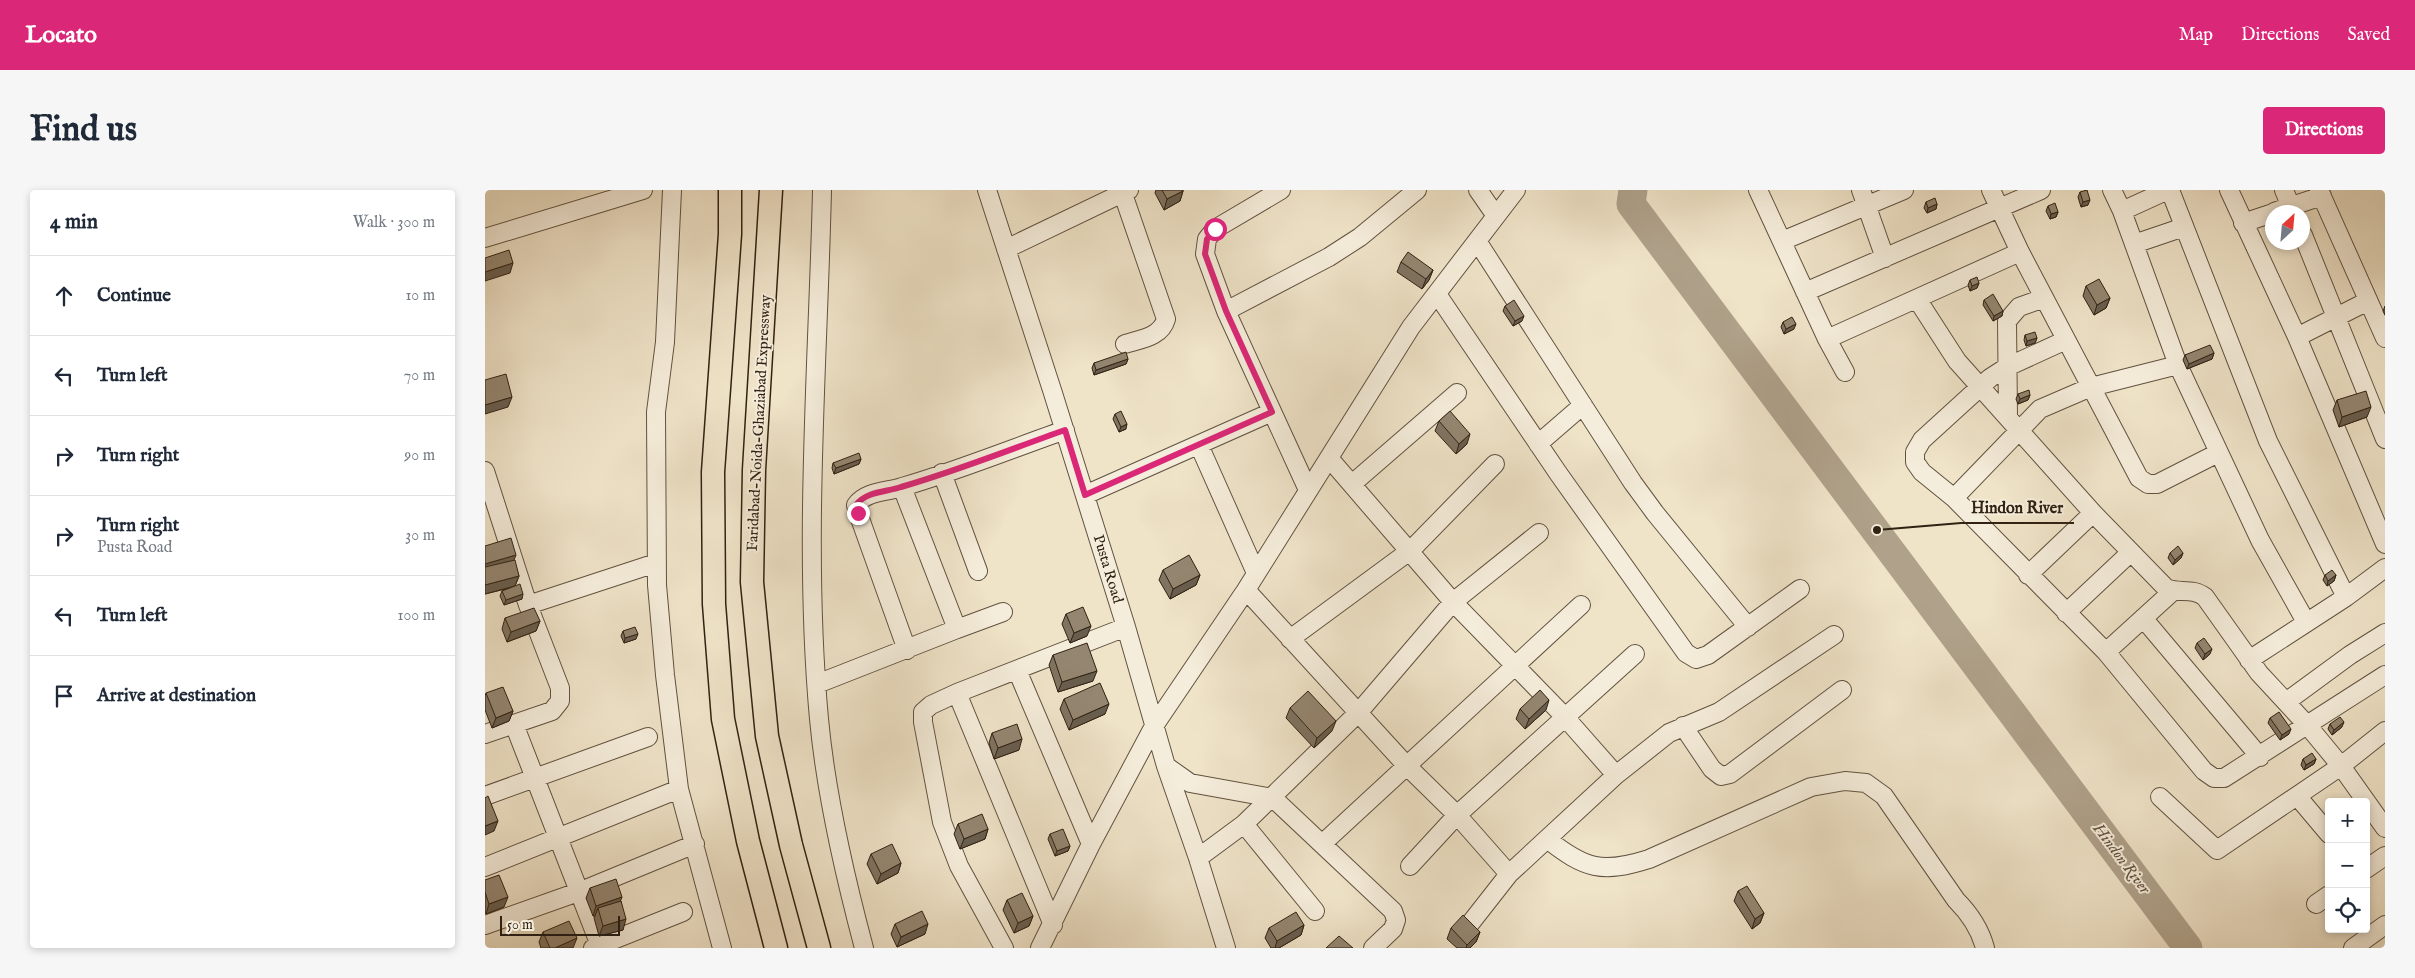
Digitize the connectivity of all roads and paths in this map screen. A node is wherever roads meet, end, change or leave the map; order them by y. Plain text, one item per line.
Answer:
1 (643, 190) edge
2 (672, 190) edge
3 (731, 190) edge
4 (771, 190) edge
5 (822, 190) edge
6 (987, 190) edge
7 (1281, 190) edge
8 (1417, 190) edge
9 (1478, 190) edge
10 (1516, 190) edge
11 (1904, 190) edge
12 (1991, 190) edge
13 (2041, 190) edge
14 (2112, 190) edge
15 (2169, 190) edge
16 (2229, 190) edge
17 (2284, 190) edge
18 (1761, 191) edge
19 (1126, 192) edge
20 (2321, 193) edge
21 (1092, 197) edge
22 (1863, 197) edge
23 (2290, 205) edge
24 (2301, 205) edge
25 (1999, 209) junction
26 (2122, 211) junction
27 (2265, 215) edge
28 (1496, 216) junction
29 (2243, 222) junction
30 (2184, 227) junction
31 (485, 238) edge
32 (1477, 241) junction
33 (1782, 241) junction
34 (2134, 244) junction
35 (1006, 249) junction
36 (2309, 250) edge
37 (2020, 252) junction
38 (1885, 258) junction
39 (1805, 292) junction
40 (1437, 294) junction
41 (2044, 298) junction
42 (1917, 299) junction
43 (2368, 301) junction
44 (1226, 311) junction
45 (2334, 316) junction
46 (2297, 338) junction
47 (2385, 338) edge
48 (1827, 339) junction
49 (2066, 340) junction
50 (1125, 344) dead end
51 (2178, 365) junction
52 (2007, 367) junction
53 (1845, 372) dead end
54 (1982, 386) junction
55 (2091, 387) junction
56 (1457, 393) dead end
57 (1583, 404) junction
58 (1272, 412) junction
59 (2008, 416) junction
60 (1065, 430) junction
61 (2021, 431) junction
62 (2385, 439) edge
63 (1538, 444) junction
64 (1199, 445) junction
65 (2218, 453) junction
66 (1329, 458) junction
67 (1495, 464) dead end
68 (485, 471) edge
69 (942, 473) junction
70 (1352, 484) junction
71 (902, 487) junction
72 (1309, 490) junction
73 (1085, 495) junction
74 (1954, 498) junction
75 (2093, 513) junction
76 (1539, 533) dead end
77 (2385, 544) edge
78 (1411, 550) junction
79 (2131, 552) junction
80 (656, 563) junction
81 (2385, 568) edge
82 (977, 571) dead end
83 (1256, 573) junction
84 (2028, 575) junction
85 (1800, 589) dead end
86 (1245, 590) junction
87 (2173, 591) junction
88 (2346, 597) junction
89 (1453, 602) junction
90 (529, 605) junction
91 (1581, 605) dead end
92 (1003, 612) dead end
93 (2066, 613) junction
94 (2143, 618) junction
95 (2305, 622) junction
96 (1126, 627) junction
97 (1749, 627) junction
98 (957, 629) junction
99 (2385, 633) edge
100 (1834, 635) dead end
101 (1290, 639) junction
102 (907, 650) junction
103 (2106, 652) junction
104 (1635, 654) dead end
105 (2249, 660) junction
106 (1514, 666) junction
107 (1017, 670) junction
108 (2385, 675) edge
109 (817, 684) junction
110 (1842, 690) dead end
111 (957, 693) junction
112 (2286, 702) junction
113 (1358, 713) junction
114 (1564, 716) junction
115 (514, 724) junction
116 (1154, 726) junction
117 (1683, 726) junction
118 (2308, 726) junction
119 (2385, 731) edge
120 (485, 734) edge
121 (647, 737) dead end
122 (2260, 757) junction
123 (1406, 765) junction
124 (1165, 766) junction
125 (2341, 766) junction
126 (1616, 775) junction
127 (535, 778) junction
128 (679, 789) junction
129 (485, 796) edge
130 (2297, 796) junction
131 (2160, 797) dead end
132 (1273, 798) junction
133 (1457, 815) junction
134 (1245, 824) junction
135 (2385, 828) edge
136 (2325, 829) edge
137 (559, 838) junction
138 (1547, 839) junction
139 (695, 844) junction
140 (1091, 844) junction
141 (1322, 844) junction
142 (2385, 848) edge
143 (2370, 855) edge
144 (2385, 856) edge
145 (1198, 858) junction
146 (1410, 866) dead end
147 (2370, 866) edge
148 (485, 867) edge
149 (1509, 874) junction
150 (581, 891) junction
151 (1315, 911) dead end
152 (683, 912) dead end
153 (485, 925) edge
154 (1053, 925) junction
155 (1469, 925) edge
156 (2385, 925) edge
157 (598, 947) edge
158 (722, 948) edge
159 (776, 948) edge
160 (819, 948) edge
161 (864, 948) edge
162 (1004, 948) edge
163 (1040, 948) edge
164 (1226, 948) edge
165 (1373, 948) edge
166 (1985, 948) edge
167 (2353, 948) edge

1 - 31 street
2 - 80 street
3 - 159 main road
4 - 160 main road, Faridabad-Noida-Ghaziabad Expressway
5 - 109 street
6 - 35 street, Pusta Road
7 - 44 street
8 - 44 street
9 - 28 street
10 - 28 street
11 - 22 street
12 - 25 street
13 - 25 street
14 - 26 street
15 - 26 street
15 - 30 street
16 - 29 street
17 - 23 street
18 - 33 street
19 - 21 street
19 - 50 street
20 - 24 street
20 - 43 street
21 - 35 street
22 - 33 street
22 - 38 street
25 - 37 street
25 - 38 street
26 - 34 street
27 - 29 street
28 - 32 street
29 - 46 street
30 - 34 street
30 - 88 street
32 - 40 street
32 - 57 street
33 - 39 street
34 - 51 street
35 - 60 street, Pusta Road
36 - 45 street
37 - 41 street
37 - 42 street
38 - 39 street
39 - 48 street
40 - 63 street
40 - 66 street
41 - 49 street
41 - 52 street
42 - 48 street
42 - 54 street
43 - 45 street
43 - 47 street
44 - 58 street
45 - 46 street
45 - 62 street
46 - 77 street
48 - 53 street
49 - 52 street
49 - 55 street
51 - 55 street
51 - 65 street
52 - 54 street
52 - 59 street
54 - 59 street
54 - 74 street
55 - 61 street
55 - 65 street
56 - 70 street
57 - 63 street
57 - 97 street
58 - 64 street
58 - 72 street
59 - 61 street
60 - 69 street
60 - 73 street, Pusta Road
61 - 74 street
61 - 75 street
63 - 97 street
64 - 73 street
64 - 83 street
65 - 95 street
66 - 70 street
66 - 72 street
67 - 78 street
68 - 90 street
69 - 71 street
69 - 82 street
70 - 78 street
71 - 98 street
71 - 102 street
72 - 83 street
73 - 96 street, Pusta Road
74 - 84 street
75 - 79 street
75 - 84 street
76 - 89 street
78 - 89 street
78 - 101 street
79 - 87 street
79 - 93 street
80 - 90 street
80 - 128 street
81 - 88 street
83 - 86 street
84 - 93 street
85 - 97 street
86 - 101 street
86 - 116 street
87 - 94 street
87 - 105 street
88 - 95 street
89 - 106 street
89 - 113 street
90 - 115 street
91 - 106 street
92 - 98 street
93 - 103 street
94 - 103 street
94 - 122 street
95 - 105 street
96 - 107 street
96 - 116 street, Pusta Road
98 - 102 street
99 - 112 street
100 - 117 street
101 - 113 street
102 - 109 street
103 - 122 street
104 - 114 street
105 - 112 street
106 - 114 street
106 - 123 street
107 - 111 street
107 - 140 street
108 - 118 street
109 - 161 street
110 - 117 street
111 - 154 street
111 - 162 street
112 - 118 street
113 - 123 street
113 - 132 street
114 - 126 street
114 - 133 street
115 - 120 street
115 - 127 street
116 - 124 street, Pusta Road
116 - 140 street
117 - 126 street
118 - 122 street
118 - 125 street
119 - 125 street
121 - 127 street
123 - 133 street
123 - 141 street
124 - 132 street
124 - 145 street, Pusta Road
125 - 130 street
125 - 135 street
126 - 138 street
127 - 129 street
127 - 137 street
128 - 137 street
128 - 139 street
130 - 131 street
130 - 136 street
132 - 134 street
132 - 141 street
133 - 146 street
133 - 149 street
134 - 145 street
134 - 151 street
137 - 148 street
137 - 150 street
138 - 149 street
138 - 166 street
139 - 150 street
139 - 158 street
140 - 154 street
141 - 165 street
142 - 143 street
144 - 147 street
145 - 164 street, Pusta Road
149 - 155 street
150 - 153 street
150 - 157 street
152 - 157 street
154 - 163 street
156 - 167 street

